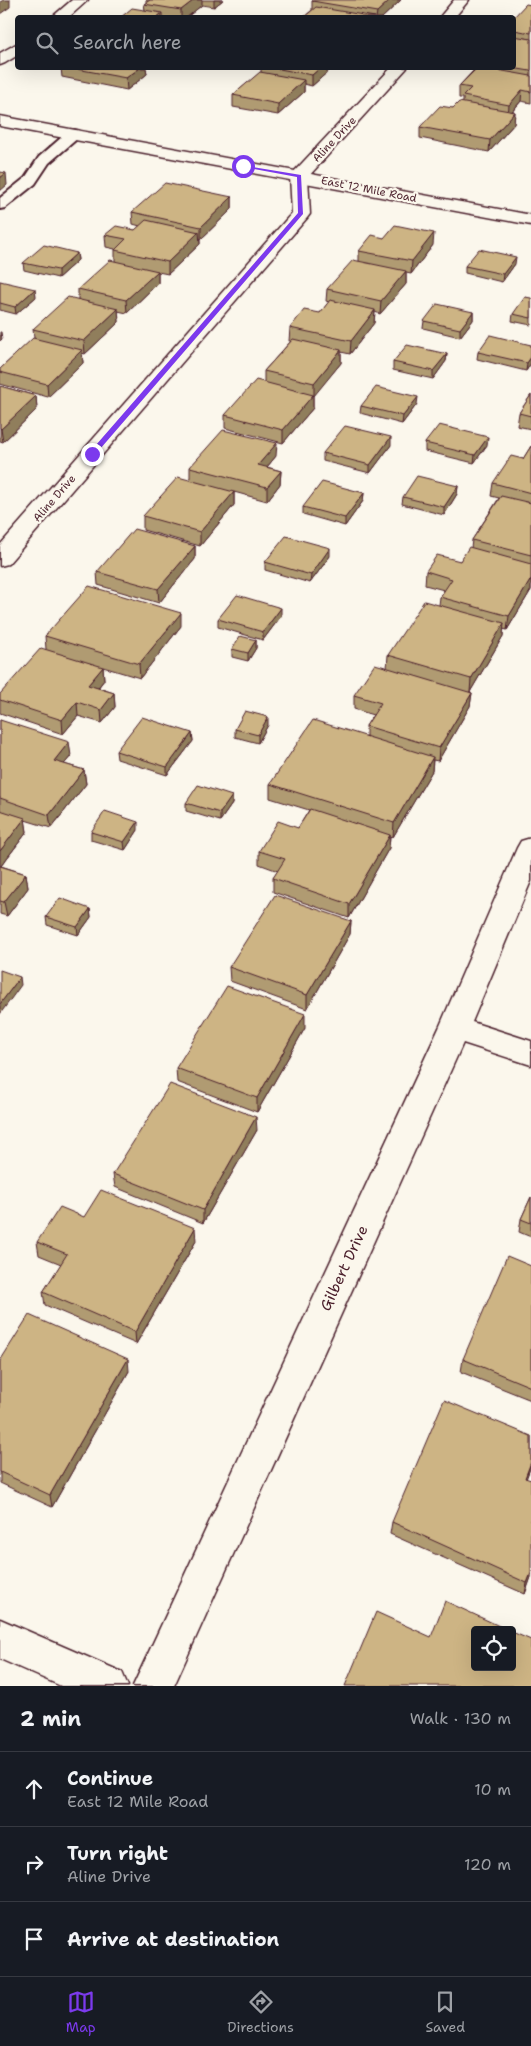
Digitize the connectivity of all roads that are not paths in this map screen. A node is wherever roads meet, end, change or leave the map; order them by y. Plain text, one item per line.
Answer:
1 (81, 0) edge
2 (462, 0) edge
3 (62, 15) edge
4 (449, 15) edge
5 (15, 49) edge
6 (0, 60) edge
7 (397, 70) edge
8 (0, 121) edge
9 (74, 134) junction
10 (299, 176) junction
11 (0, 206) edge
12 (531, 220) edge
13 (0, 560) edge
14 (531, 848) edge
15 (454, 1028) junction
16 (531, 1053) edge
17 (0, 1639) edge
18 (108, 1686) edge
19 (153, 1686) edge

1 - 3 street
2 - 4 street
5 - 6 street
7 - 10 street, Aline Drive
8 - 9 street, East 12 Mile Road
9 - 10 street, East 12 Mile Road
9 - 11 lane
10 - 12 street, East 12 Mile Road
10 - 13 street, Aline Drive
14 - 15 street, Gilbert Drive
15 - 16 street
15 - 19 street, Gilbert Drive
17 - 18 street

